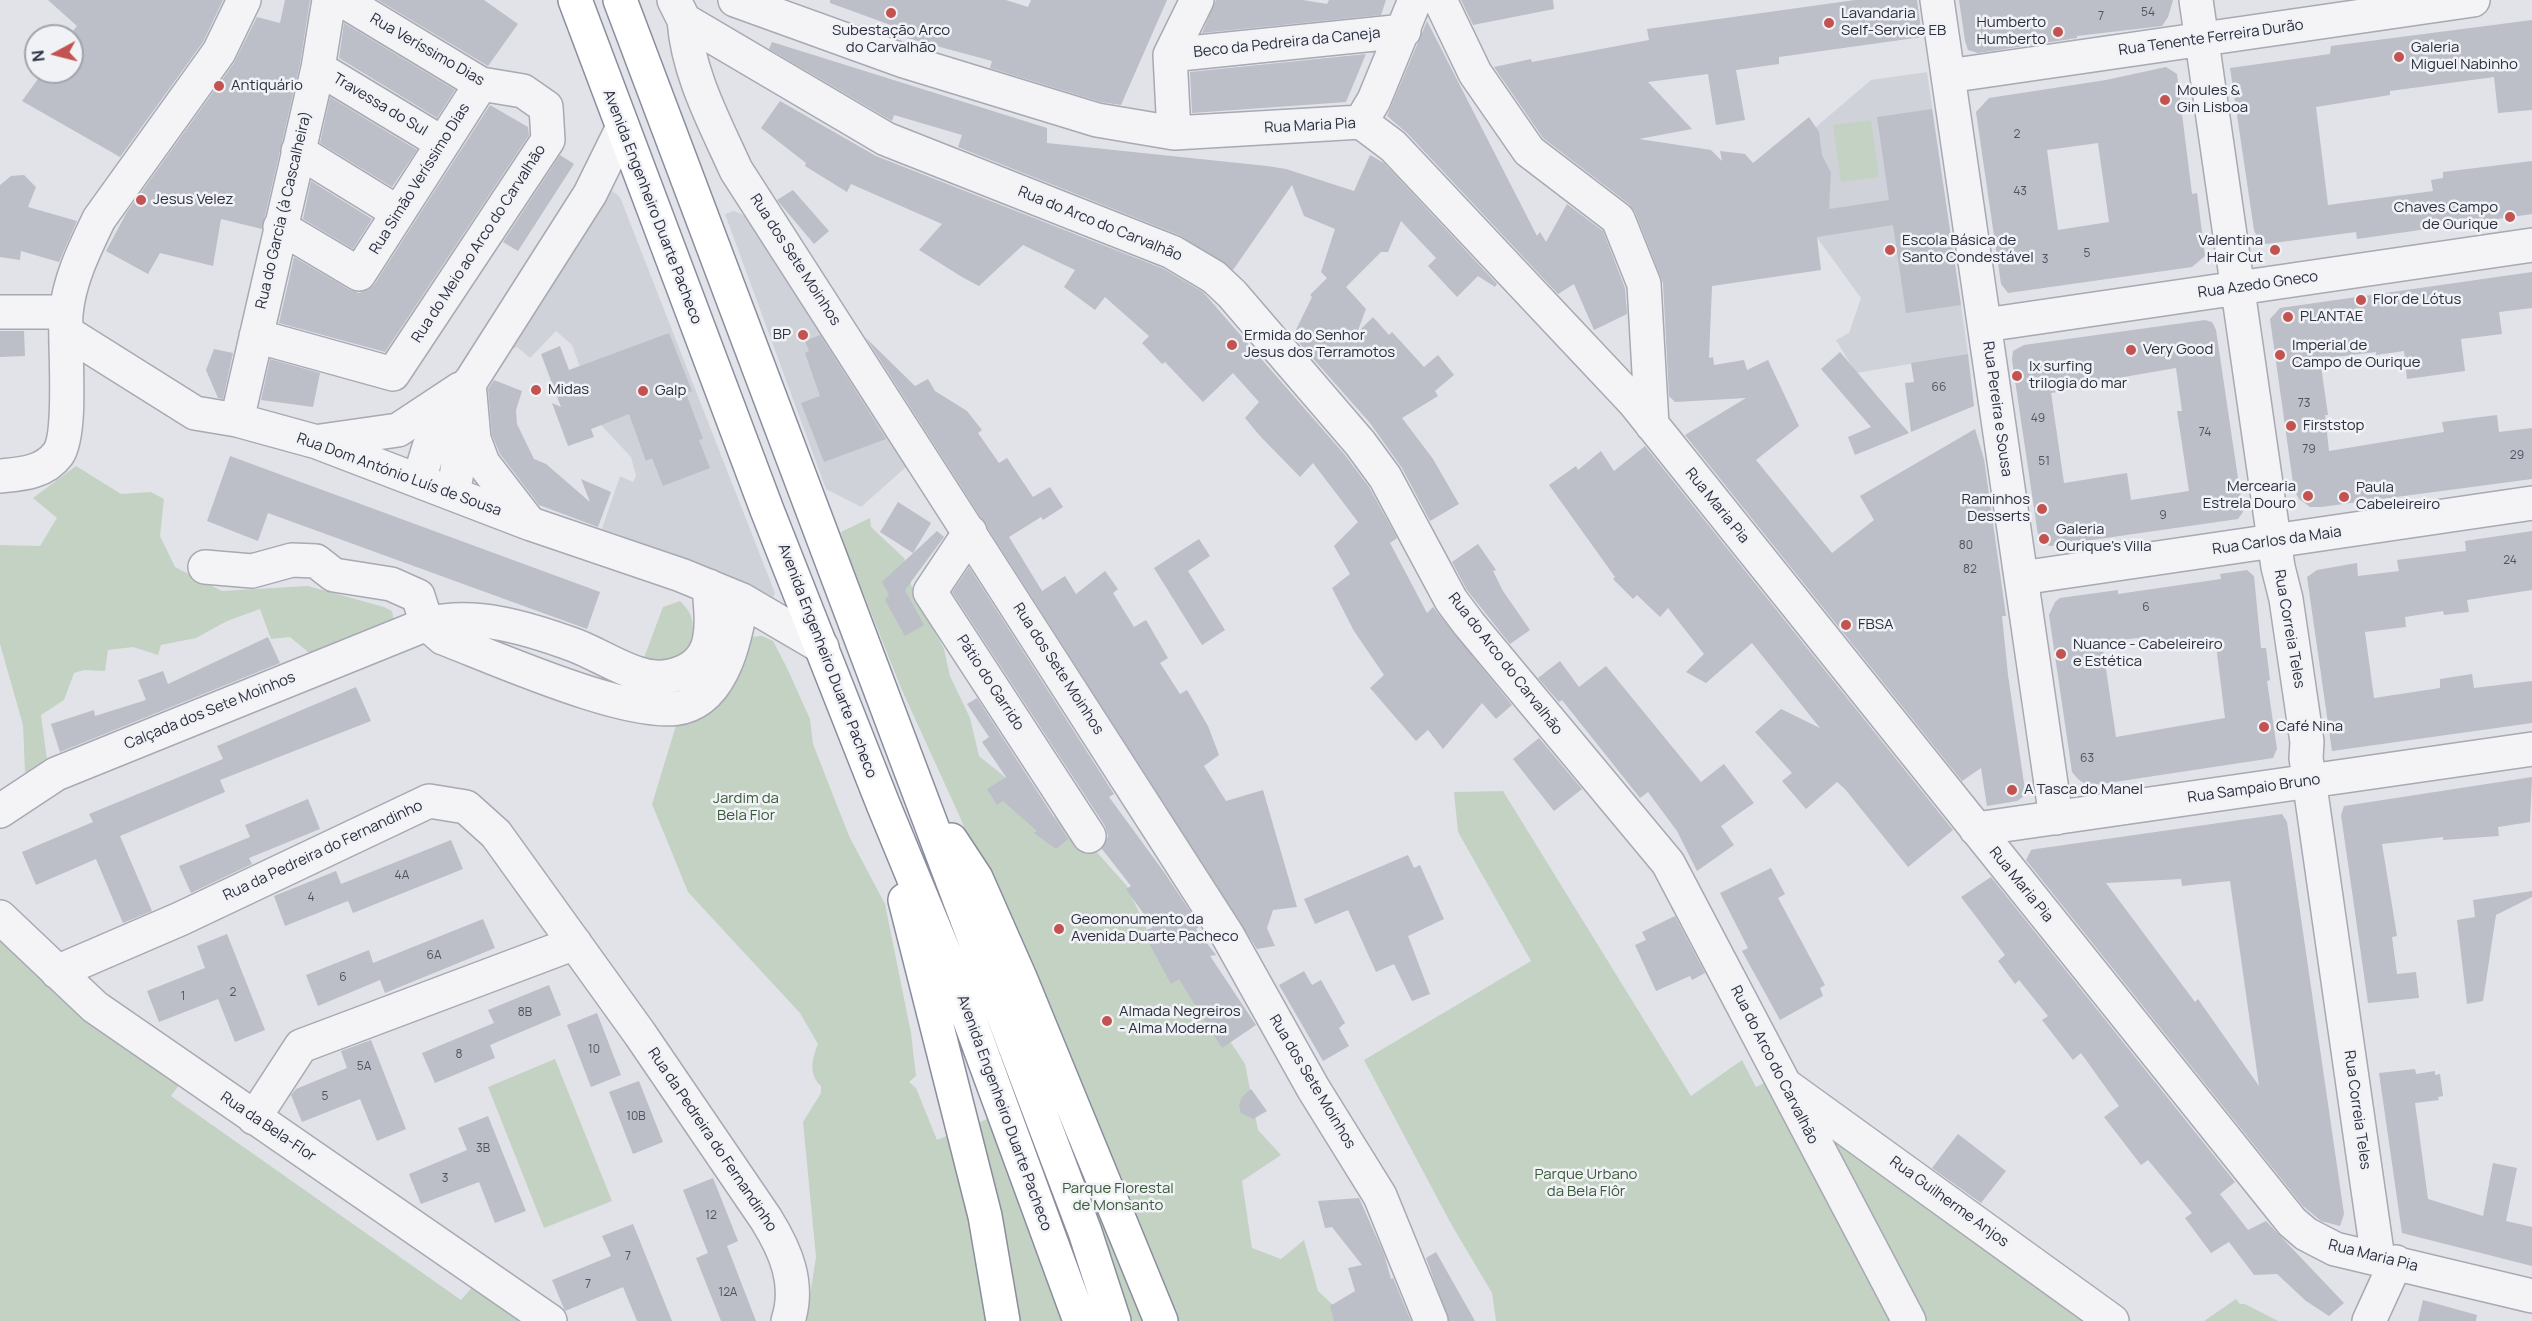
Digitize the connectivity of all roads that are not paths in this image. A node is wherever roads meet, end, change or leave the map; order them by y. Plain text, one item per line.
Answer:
1 (244, 0) edge
2 (329, 0) edge
3 (342, 0) edge
4 (575, 0) edge
5 (620, 0) edge
6 (735, 0) edge
7 (1197, 0) edge
8 (1415, 0) edge
9 (1440, 0) edge
10 (1937, 0) edge
11 (2196, 0) edge
12 (2473, 0) edge
13 (679, 10) edge
14 (1404, 31) junction
15 (2202, 39) junction
16 (1170, 55) junction
17 (318, 68) junction
18 (1948, 76) junction
19 (481, 84) junction
20 (546, 107) joint
21 (1361, 122) junction
22 (622, 129) junction
23 (1174, 133) junction
24 (442, 142) junction
25 (298, 151) junction
26 (397, 212) junction
27 (280, 227) junction
28 (2532, 245) edge
29 (2237, 288) junction
30 (0, 312) edge
31 (66, 322) junction
32 (1984, 325) junction
33 (256, 336) junction
34 (477, 370) junction
35 (237, 420) junction
36 (1652, 424) junction
37 (317, 442) junction
38 (0, 476) edge
39 (419, 480) junction
40 (452, 493) junction
41 (2532, 503) edge
42 (531, 524) junction
43 (970, 532) junction
44 (2274, 541) junction
45 (205, 567) dead end
46 (2021, 578) junction
47 (709, 586) junction
48 (742, 600) junction
49 (427, 624) junction
50 (822, 647) junction
51 (2532, 748) edge
52 (2309, 782) junction
53 (916, 788) junction
54 (883, 804) junction
55 (0, 811) edge
56 (2056, 818) junction
57 (1976, 829) junction
58 (1089, 836) dead end
59 (0, 917) edge
60 (575, 943) junction
61 (57, 972) junction
62 (1785, 1084) junction
63 (254, 1118) junction
64 (2387, 1260) junction
65 (2532, 1296) edge
66 (550, 1321) edge
67 (788, 1321) edge
68 (1003, 1321) edge
69 (1080, 1321) edge
70 (1114, 1321) edge
71 (1161, 1321) edge
72 (1431, 1321) edge
73 (1909, 1321) edge
74 (2112, 1321) edge
75 (2369, 1321) edge

1 - 31 street
2 - 17 street, Rua do Garcia (à Cascalheira)
3 - 19 street, Rua Veríssimo Dias
4 - 22 highway, Avenida Engenheiro Duarte Pacheco
5 - 53 highway
6 - 23 street, Rua Maria Pia
7 - 16 street
8 - 14 street
9 - 36 street
10 - 18 street, Rua Pereira e Sousa
11 - 15 street, Rua Correia Teles
12 - 15 street, Rua Tenente Ferreira Durão
13 - 43 street, Rua dos Sete Moinhos
13 - 62 street, Rua do Arco do Carvalhão
14 - 16 street, Beco da Pedreira da Caneja
14 - 21 street
15 - 18 street, Rua Tenente Ferreira Durão
15 - 29 street, Rua Correia Teles
16 - 23 street
17 - 24 street, Travessa do Sul
17 - 25 street, Rua do Garcia (à Cascalheira)
18 - 32 street, Rua Pereira e Sousa
19 - 20 street, Rua Veríssimo Dias
19 - 24 street, Rua Simão Veríssimo Dias
20 - 33 street, Rua do Meio ao Arco do Carvalhão
21 - 23 street, Rua Maria Pia
21 - 36 street, Rua Maria Pia
22 - 34 street
22 - 50 highway, Avenida Engenheiro Duarte Pacheco
24 - 26 street, Rua Simão Veríssimo Dias
25 - 26 street
25 - 27 street, Rua do Garcia (à Cascalheira)
26 - 27 street, Rua Simão Veríssimo Dias
27 - 33 street, Rua do Garcia (à Cascalheira)
28 - 29 street, Rua Azedo Gneco
29 - 32 street, Rua Azedo Gneco
29 - 44 street, Rua Correia Teles
30 - 31 street
31 - 35 street, Rua Dom António Luís de Sousa
31 - 38 street
32 - 46 street, Rua Pereira e Sousa
33 - 35 street, Rua do Garcia (à Cascalheira)
34 - 37 street
34 - 39 street
34 - 40 street
34 - 42 street
35 - 37 street, Rua Dom António Luís de Sousa
36 - 57 street, Rua Maria Pia
37 - 39 street, Rua Dom António Luís de Sousa
39 - 40 street, Rua Dom António Luís de Sousa
40 - 42 street, Rua Dom António Luís de Sousa
41 - 44 street, Rua Carlos da Maia
42 - 47 street, Rua Dom António Luís de Sousa
43 - 58 street, Pátio do Garrido
43 - 72 street, Rua dos Sete Moinhos
44 - 46 street, Rua Carlos da Maia
44 - 52 street, Rua Correia Teles
45 - 49 street
46 - 56 street, Rua Pereira e Sousa
47 - 48 street, Rua Dom António Luís de Sousa
47 - 49 street
48 - 49 street
48 - 50 street, Rua Dom António Luís de Sousa
49 - 55 street, Calçada dos Sete Moinhos
50 - 54 highway, Avenida Engenheiro Duarte Pacheco
51 - 52 street, Rua Sampaio Bruno
52 - 56 street, Rua Sampaio Bruno
52 - 64 street, Rua Correia Teles
53 - 70 highway
53 - 71 highway
54 - 68 highway
54 - 69 highway, Avenida Engenheiro Duarte Pacheco
56 - 57 street, Rua Sampaio Bruno
57 - 64 street, Rua Maria Pia
59 - 61 street, Rua da Bela-Flor
60 - 61 street, Rua da Pedreira do Fernandinho
60 - 63 street
60 - 67 street, Rua da Pedreira do Fernandinho
61 - 63 street, Rua da Bela-Flor
62 - 73 street, Rua do Arco do Carvalhão
62 - 74 street, Rua Guilherme Anjos
63 - 66 street, Rua da Bela-Flor
64 - 65 street, Rua Maria Pia
64 - 75 street

